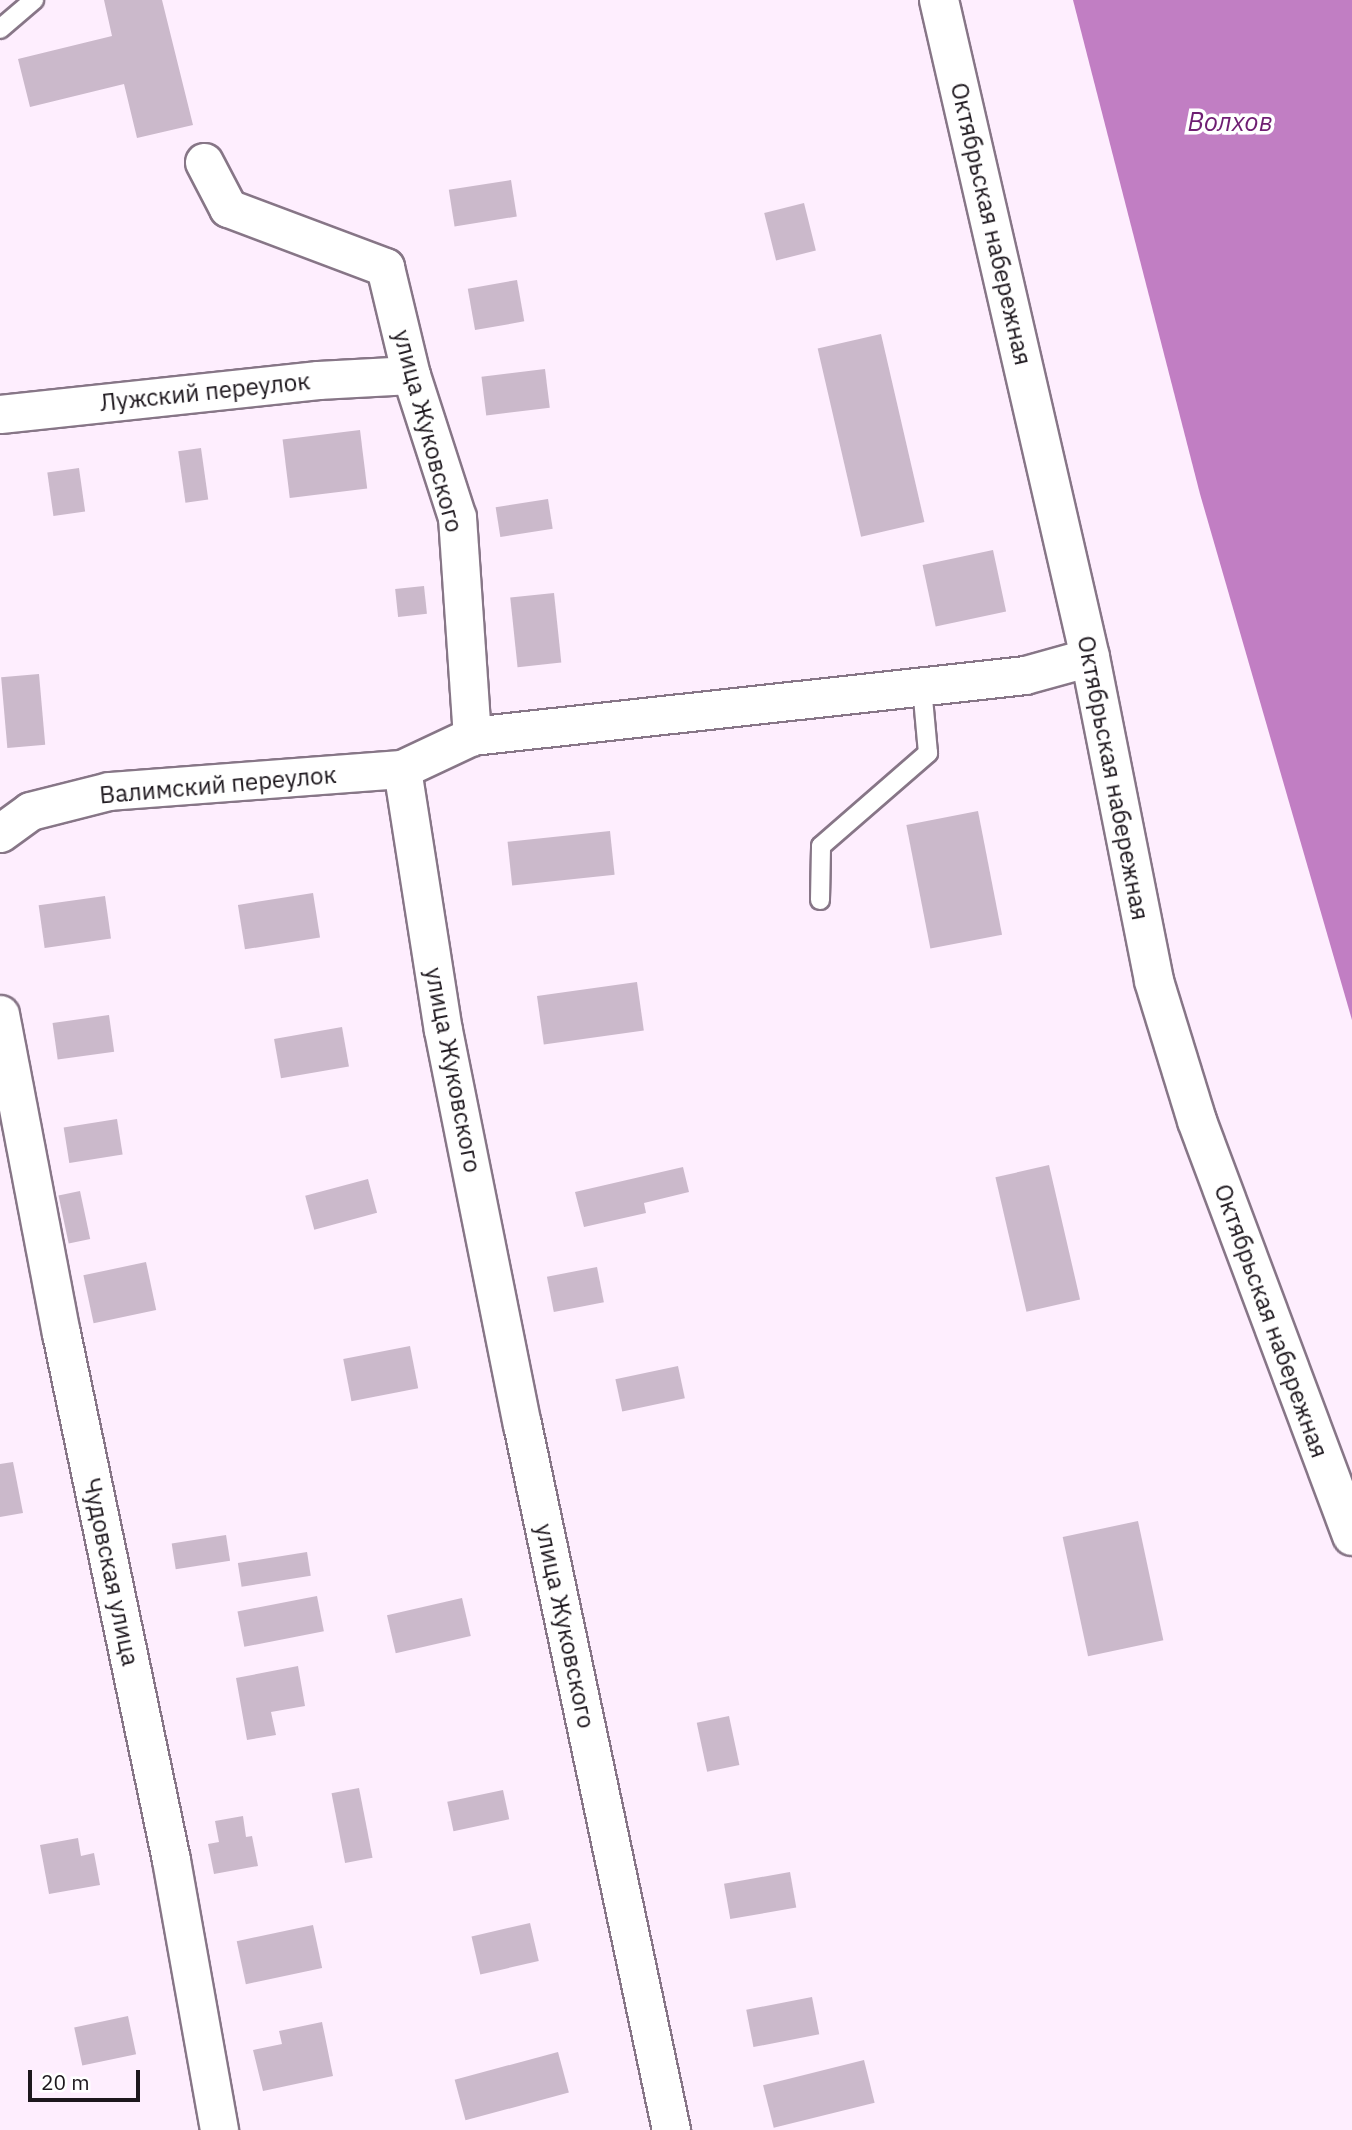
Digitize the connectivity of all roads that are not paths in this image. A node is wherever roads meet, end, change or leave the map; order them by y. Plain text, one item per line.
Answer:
1 (34, 0) edge
2 (939, 0) edge
3 (0, 29) edge
4 (204, 162) dead end
5 (411, 375) junction
6 (0, 414) edge
7 (1090, 657) junction
8 (922, 687) junction
9 (472, 736) junction
10 (402, 769) junction
11 (0, 833) edge
12 (820, 900) dead end
13 (0, 1014) edge
14 (1352, 1536) edge
15 (219, 2130) edge
16 (671, 2130) edge

1 - 3 lane
2 - 7 main road, Октябрьская набережная
4 - 5 street, улица Жуковского
5 - 6 street, Лужский переулок
5 - 9 street, улица Жуковского
7 - 8 street
7 - 14 main road, Октябрьская набережная
8 - 9 street
8 - 12 lane
9 - 10 street
10 - 11 street, Валимский переулок
10 - 16 street, улица Жуковского
13 - 15 street, Чудовская улица

